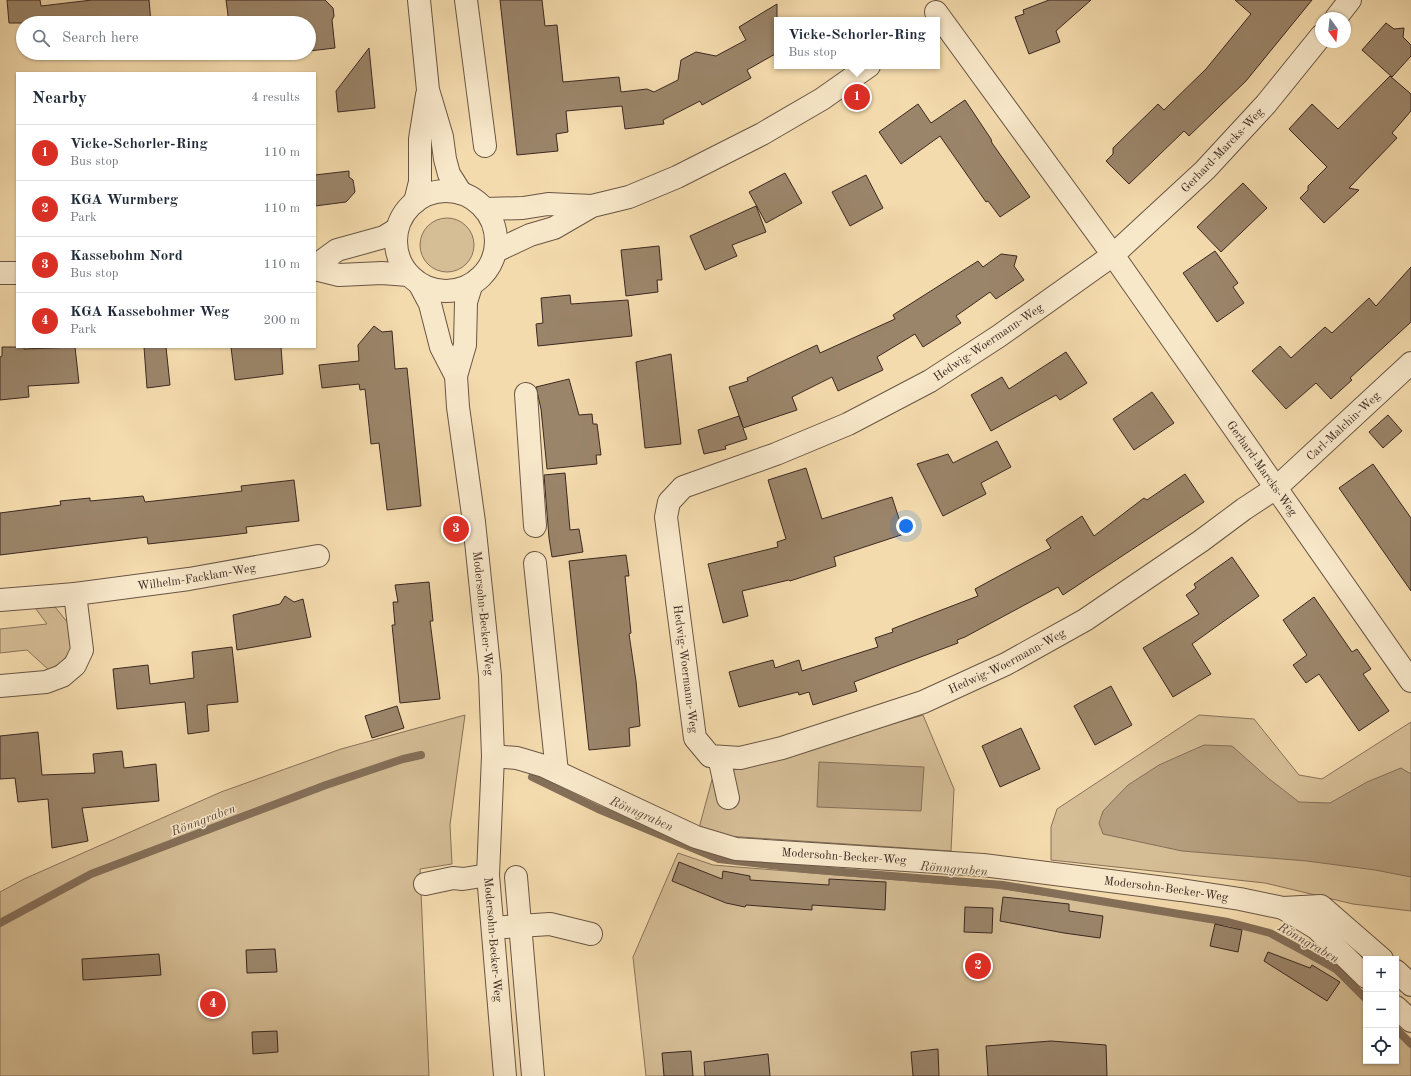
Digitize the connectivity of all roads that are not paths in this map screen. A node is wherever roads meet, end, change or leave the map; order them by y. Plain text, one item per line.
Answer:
1 (419, 0) edge
2 (466, 0) edge
3 (1350, 0) edge
4 (941, 7) edge
5 (1341, 12) edge
6 (1315, 43) edge
7 (865, 69) edge
8 (428, 90) junction
9 (485, 146) dead end
10 (461, 193) junction
11 (415, 202) junction
12 (592, 206) junction
13 (485, 209) junction
14 (397, 229) junction
15 (496, 251) junction
16 (1113, 255) junction
17 (316, 267) edge
18 (316, 268) edge
19 (0, 273) edge
20 (16, 273) edge
21 (414, 280) junction
22 (470, 286) junction
23 (1408, 374) edge
24 (456, 376) junction
25 (526, 394) dead end
26 (1276, 488) junction
27 (535, 526) dead end
28 (318, 556) dead end
29 (534, 563) dead end
30 (75, 594) junction
31 (0, 600) edge
32 (1411, 681) edge
33 (0, 686) edge
34 (493, 756) junction
35 (719, 757) junction
36 (558, 772) junction
37 (728, 798) dead end
38 (488, 875) junction
39 (516, 877) dead end
40 (425, 884) dead end
41 (1283, 908) junction
42 (521, 926) junction
43 (492, 927) junction
44 (591, 934) dead end
45 (1379, 956) edge
46 (1363, 974) edge
47 (1399, 974) edge
48 (1411, 985) edge
49 (1399, 1010) edge
50 (1411, 1021) edge
51 (505, 1076) edge
52 (534, 1076) edge

1 - 8 street
2 - 9 street
3 - 5 street
4 - 16 street, Gerhard-Marcks-Weg
6 - 16 street, Gerhard-Marcks-Weg
7 - 12 street
8 - 10 street
8 - 11 street
10 - 11 street
10 - 13 street
11 - 14 street
12 - 13 street
12 - 15 street
13 - 15 street
14 - 17 street
14 - 21 street
15 - 22 street
16 - 26 street, Gerhard-Marcks-Weg
16 - 35 street, Hedwig-Woermann-Weg
18 - 21 street
19 - 20 street
21 - 22 street
21 - 24 street, Modersohn-Becker-Weg
22 - 24 street, Modersohn-Becker-Weg
23 - 26 street, Carl-Malchin-Weg
24 - 34 street, Modersohn-Becker-Weg
25 - 27 street
26 - 32 street, Gerhard-Marcks-Weg
26 - 35 street, Hedwig-Woermann-Weg
28 - 30 street, Wilhelm-Facklam-Weg
29 - 36 street
30 - 31 street, Wilhelm-Facklam-Weg
30 - 33 street
34 - 36 street, Modersohn-Becker-Weg
34 - 38 street, Modersohn-Becker-Weg
35 - 37 street
36 - 41 street, Modersohn-Becker-Weg
38 - 40 street
38 - 43 street, Modersohn-Becker-Weg
39 - 42 street
41 - 45 street, Modersohn-Becker-Weg
41 - 46 street
42 - 43 street
42 - 44 street
42 - 52 street
43 - 51 street, Modersohn-Becker-Weg
47 - 48 street
49 - 50 street

